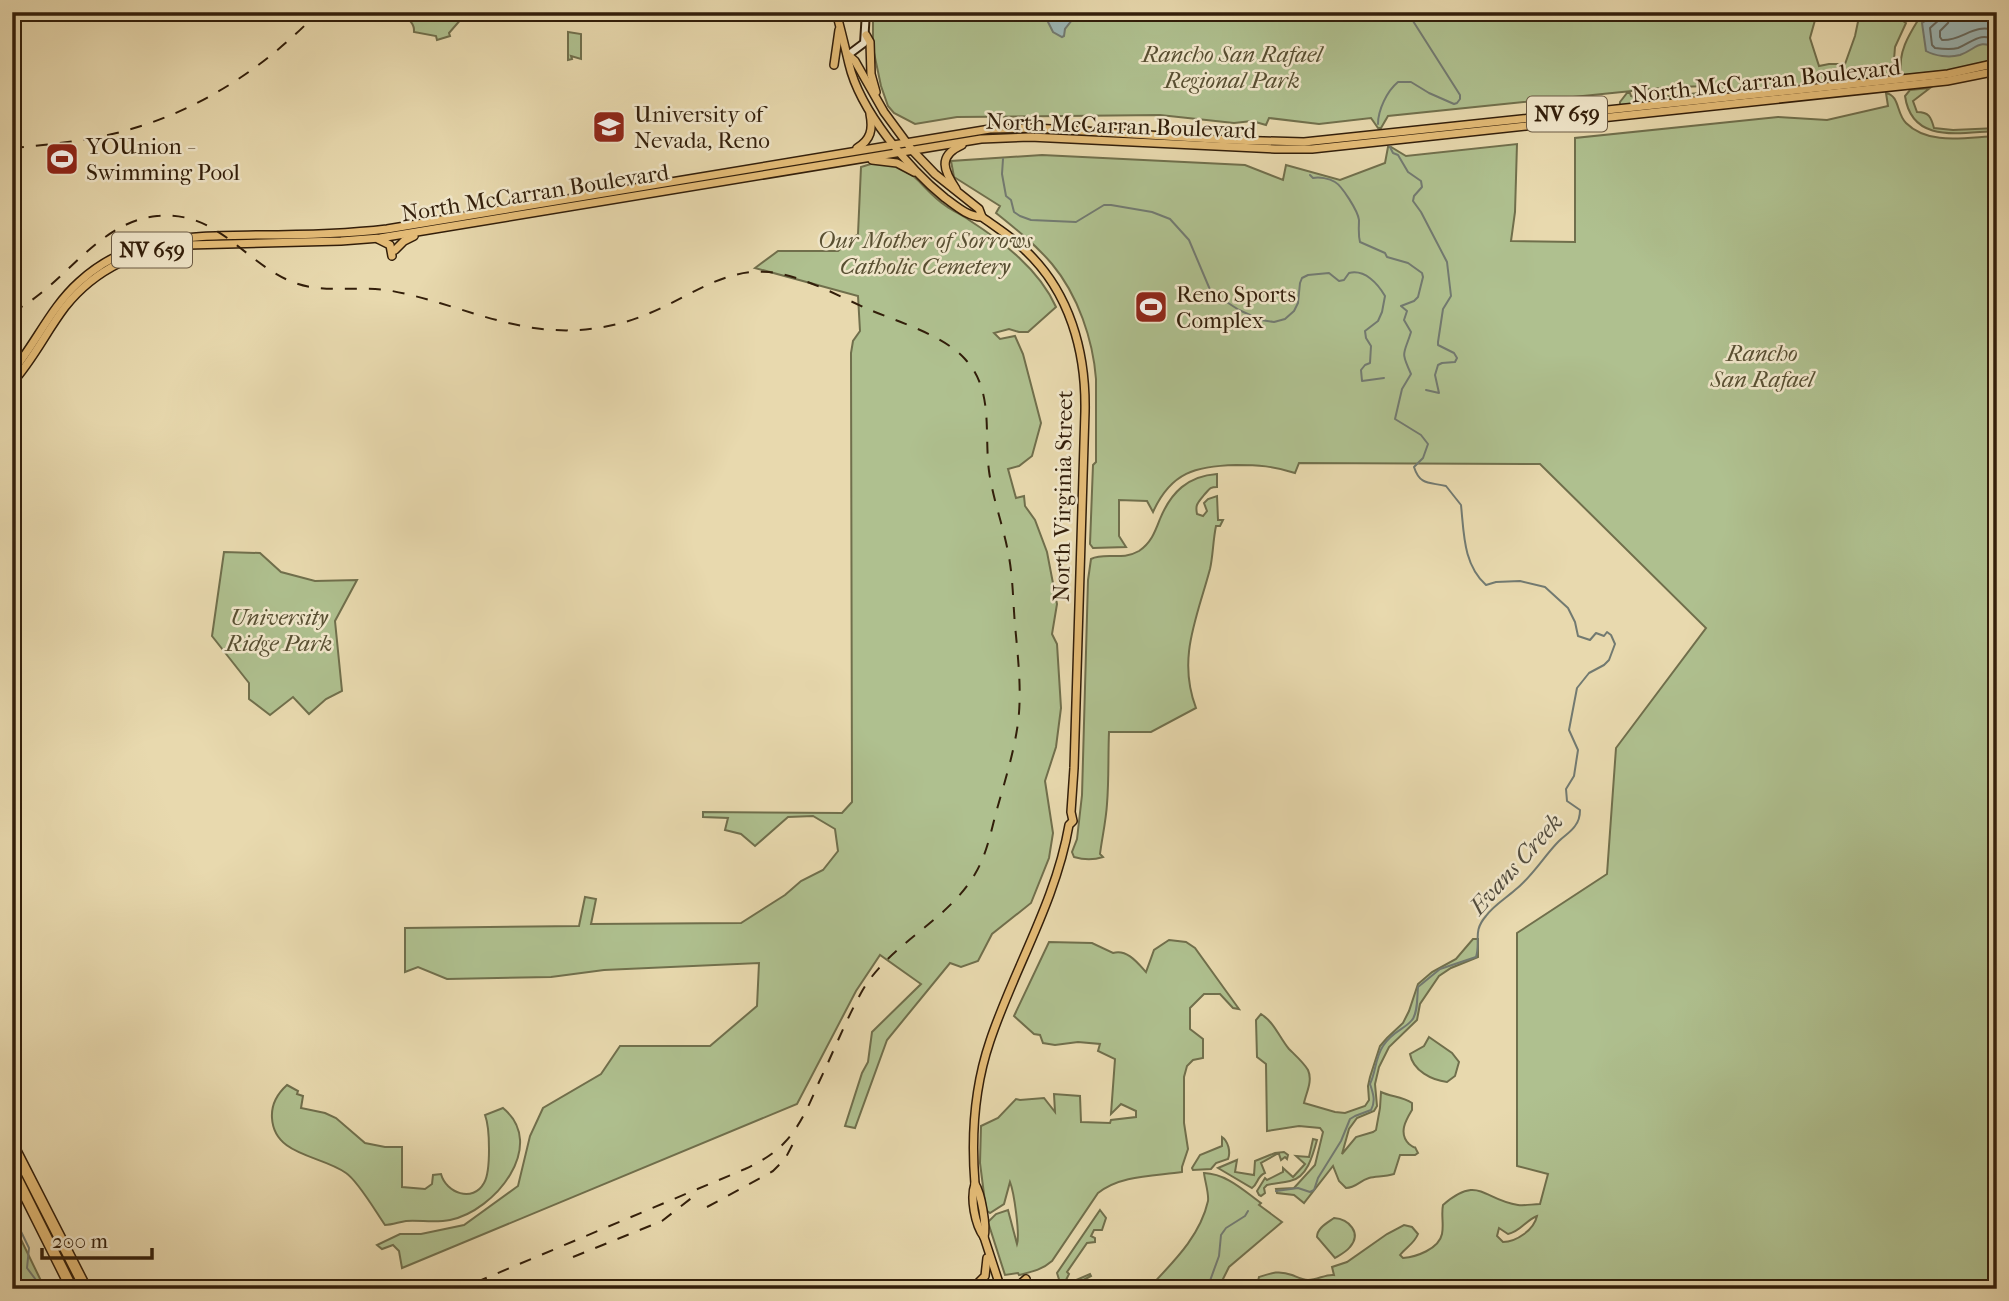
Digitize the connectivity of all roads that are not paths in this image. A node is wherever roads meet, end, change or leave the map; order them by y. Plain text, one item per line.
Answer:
1 (836, 12) edge
2 (866, 12) edge
3 (839, 26) junction
4 (866, 35) junction
5 (848, 55) junction
6 (1997, 63) edge
7 (834, 65) dead end
8 (1997, 71) edge
9 (879, 103) junction
10 (868, 106) junction
11 (1681, 106) junction
12 (981, 139) junction
13 (905, 142) junction
14 (893, 144) junction
15 (1229, 144) junction
16 (866, 146) junction
17 (912, 150) junction
18 (900, 152) junction
19 (866, 160) junction
20 (924, 179) junction
21 (960, 195) junction
22 (982, 217) junction
23 (431, 230) junction
24 (374, 238) junction
25 (12, 372) edge
26 (12, 383) edge
27 (12, 1144) edge
28 (12, 1169) edge
29 (39, 1194) junction
30 (988, 1250) junction
31 (54, 1253) junction
32 (1026, 1279) dead end
33 (976, 1285) junction
34 (1000, 1287) edge
35 (65, 1289) edge
36 (72, 1289) edge
37 (86, 1289) edge
38 (92, 1289) edge
39 (693, 1289) edge
40 (1015, 1289) edge

1 - 3 main road, North Virginia Street
2 - 4 main road
3 - 5 main road, North Virginia Street
3 - 7 main road
4 - 5 main road
4 - 9 main road
5 - 9 main road, North Virginia Street
5 - 10 main road, North Virginia Street
6 - 11 main road, North McCarran Boulevard / NV 659
8 - 11 main road, North McCarran Boulevard / NV 659
9 - 13 main road, North Virginia Street
10 - 14 main road, North Virginia Street
10 - 16 main road
11 - 15 main road, North McCarran Boulevard / NV 659
12 - 15 main road, North McCarran Boulevard / NV 659
12 - 17 main road, North McCarran Boulevard / NV 659
12 - 21 main road
13 - 14 main road, North McCarran Boulevard / NV 659
13 - 15 main road, North McCarran Boulevard / NV 659
13 - 17 main road, North Virginia Street
14 - 16 main road, North McCarran Boulevard / NV 659
14 - 18 main road, North Virginia Street
16 - 25 main road, North McCarran Boulevard / NV 659
17 - 18 main road, North McCarran Boulevard / NV 659
17 - 21 main road, North Virginia Street
18 - 19 main road, North McCarran Boulevard / NV 659
18 - 20 main road, North Virginia Street
19 - 20 main road
19 - 23 main road, North McCarran Boulevard / NV 659
20 - 22 main road, North Virginia Street
21 - 22 main road, North Virginia Street
22 - 30 main road, North Virginia Street
23 - 24 main road, North McCarran Boulevard / NV 659
23 - 24 main road
24 - 26 main road, North McCarran Boulevard / NV 659
27 - 29 highway
28 - 31 highway
29 - 37 highway
29 - 38 highway
30 - 33 main road
30 - 34 main road, North Virginia Street
31 - 35 highway
31 - 36 highway
32 - 40 main road
33 - 34 main road
33 - 39 main road

